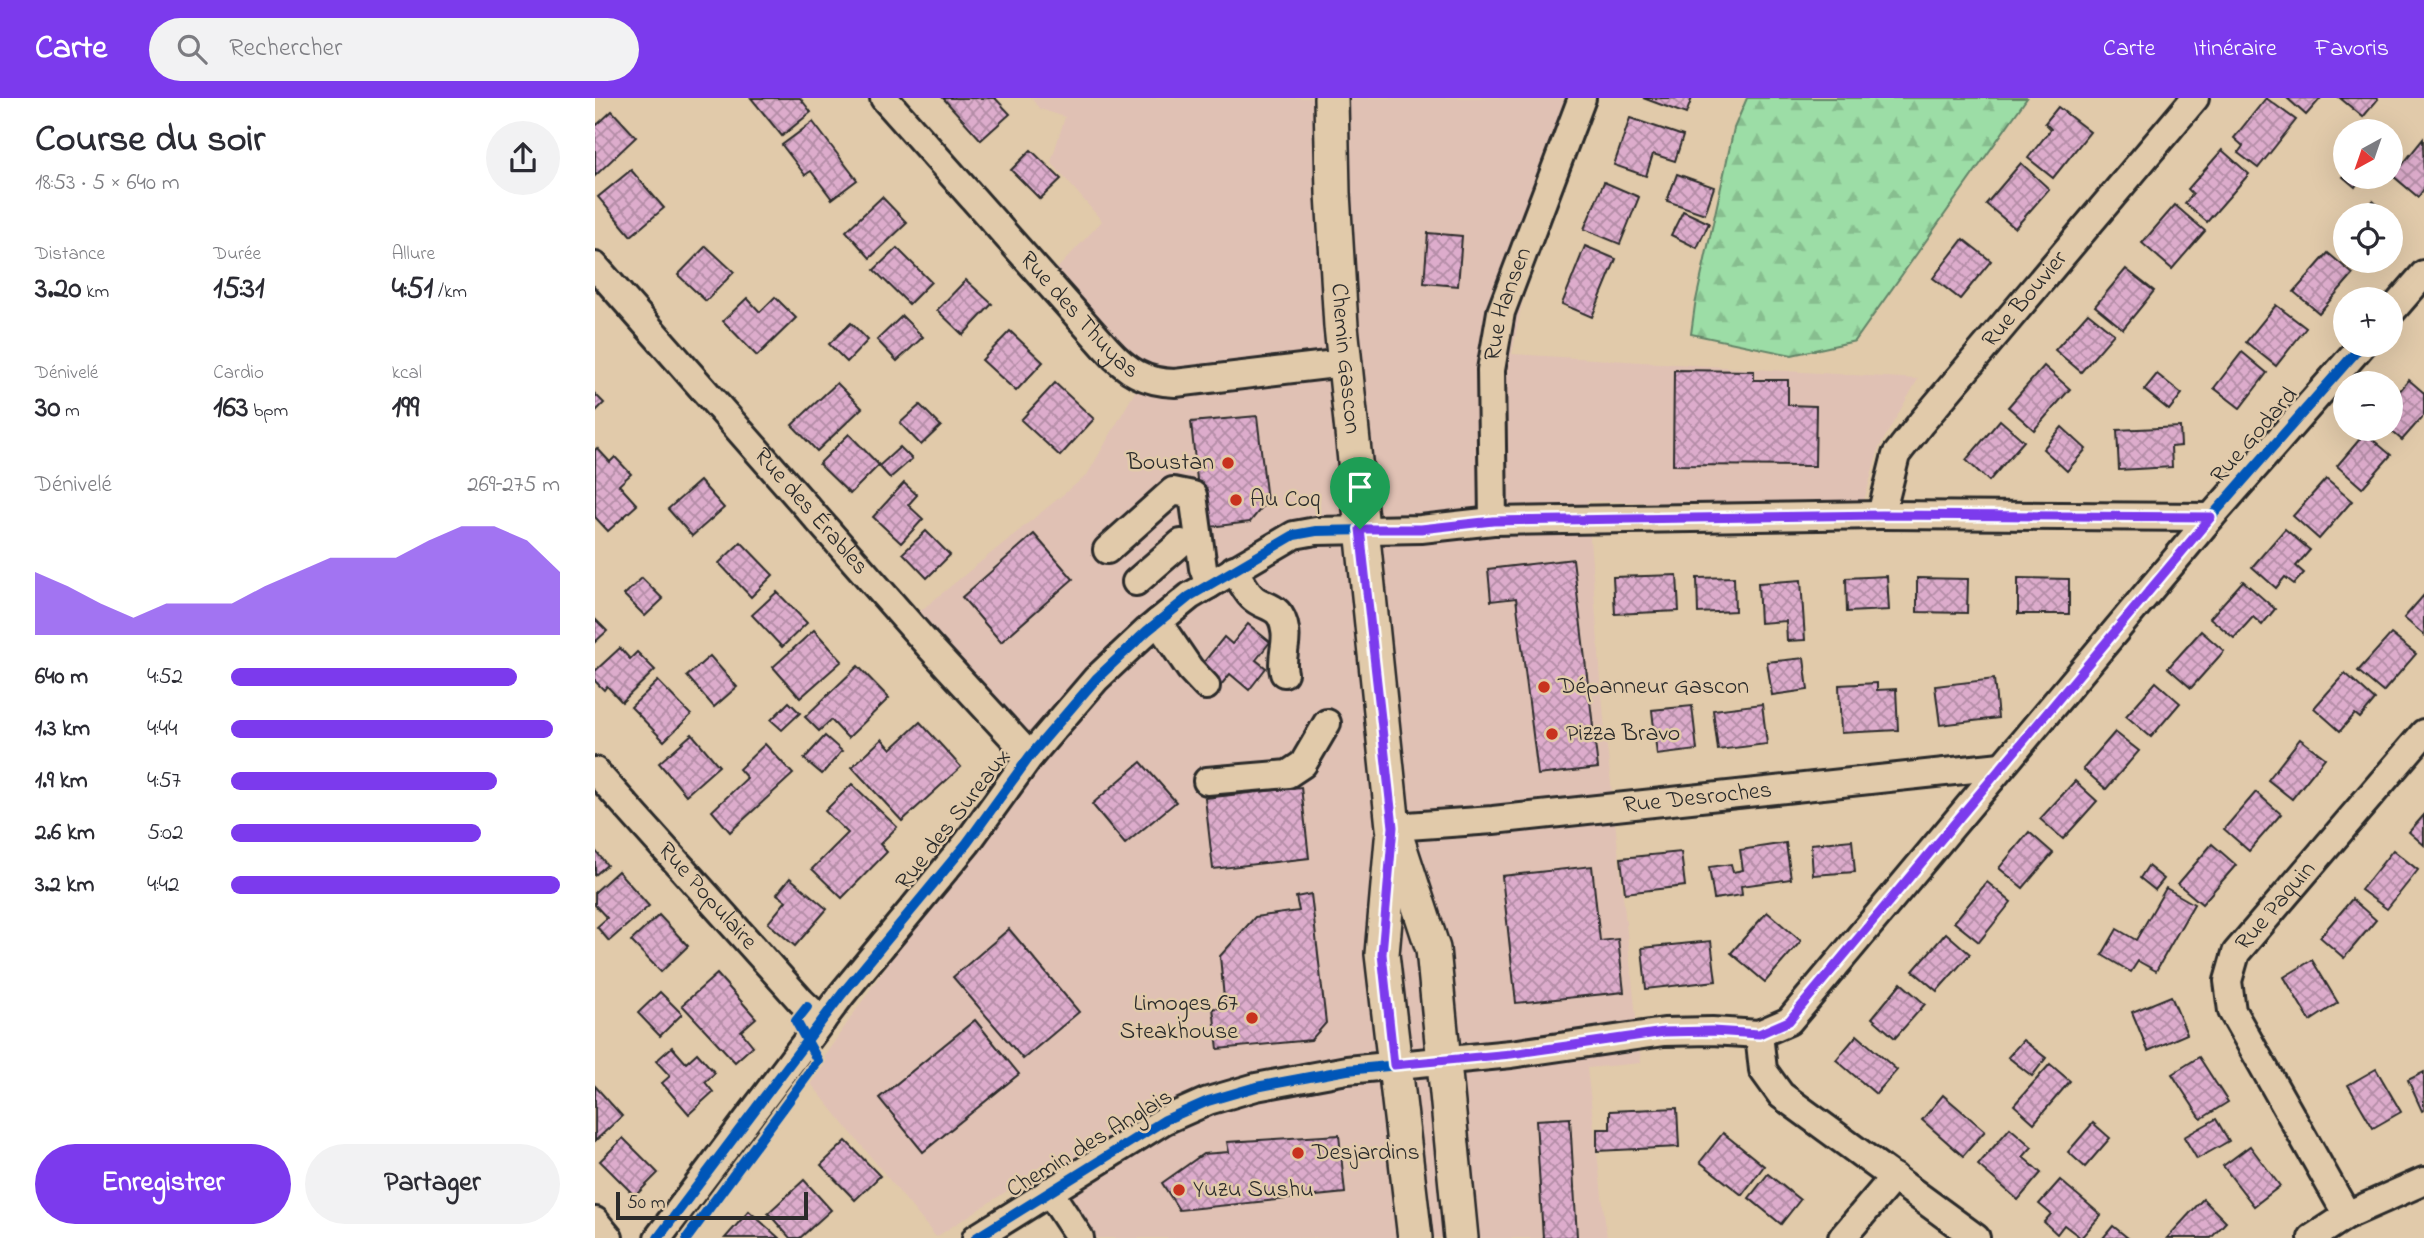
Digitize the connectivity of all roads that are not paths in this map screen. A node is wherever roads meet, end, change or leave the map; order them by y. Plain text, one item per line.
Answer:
1 (884, 98) edge
2 (1331, 98) edge
3 (1582, 98) edge
4 (2195, 98) edge
5 (595, 266) edge
6 (2424, 274) edge
7 (2403, 299) edge
8 (2351, 357) edge
9 (1344, 363) junction
10 (1881, 515) junction
11 (2211, 517) junction
12 (1493, 521) junction
13 (1360, 529) junction
14 (1181, 543) dead end
15 (1107, 550) dead end
16 (1234, 569) junction
17 (1136, 582) dead end
18 (1209, 585) junction
19 (1158, 622) junction
20 (1284, 673) dead end
21 (1206, 686) dead end
22 (1327, 723) dead end
23 (2424, 733) edge
24 (1030, 757) junction
25 (2001, 766) junction
26 (595, 771) edge
27 (1207, 781) dead end
28 (1393, 827) junction
29 (822, 1021) junction
30 (1759, 1034) junction
31 (1444, 1060) junction
32 (1394, 1065) junction
33 (1894, 1177) junction
34 (2424, 1181) edge
35 (1049, 1191) junction
36 (2347, 1215) junction
37 (595, 1221) edge
38 (609, 1238) edge
39 (658, 1238) edge
40 (977, 1238) edge
41 (1080, 1238) edge
42 (1415, 1238) edge
43 (1461, 1238) edge
44 (1842, 1238) edge
45 (1976, 1238) edge
46 (2312, 1238) edge

1 - 9 street, Rue des Thuyas
2 - 9 main road, Chemin Gascon
3 - 12 street, Rue Hansen
4 - 10 street, Rue Bouvier
5 - 24 street, Rue des Érables
6 - 7 street
8 - 11 street, Rue Godard
9 - 13 main road, Chemin Gascon
10 - 11 street, Rue des Sureaux
10 - 12 street, Rue des Sureaux
11 - 25 street, Rue Godard
12 - 13 street, Rue des Sureaux
13 - 16 street, Rue des Sureaux
13 - 28 main road, Chemin Gascon
14 - 17 street
15 - 18 street
16 - 18 street, Rue des Sureaux
16 - 20 street
18 - 19 street, Rue des Sureaux
19 - 21 street
19 - 24 street, Rue des Sureaux
22 - 27 street
23 - 36 street, Rue Paquin
24 - 29 street, Rue des Sureaux
25 - 28 street, Rue Desroches
25 - 30 street, Rue Godard
26 - 29 street, Rue Populaire
28 - 31 main road, Chemin Gascon
28 - 32 main road, Chemin Gascon
29 - 39 street, Rue des Sureaux
30 - 31 street, Rue Godard
30 - 33 street
31 - 32 street, Rue Godard
31 - 43 main road, Chemin Gascon
32 - 35 street, Chemin des Anglais
32 - 42 main road, Chemin Gascon
33 - 44 street
33 - 45 street
34 - 36 street
35 - 40 street, Chemin des Anglais
35 - 41 street
36 - 46 street
37 - 38 street

